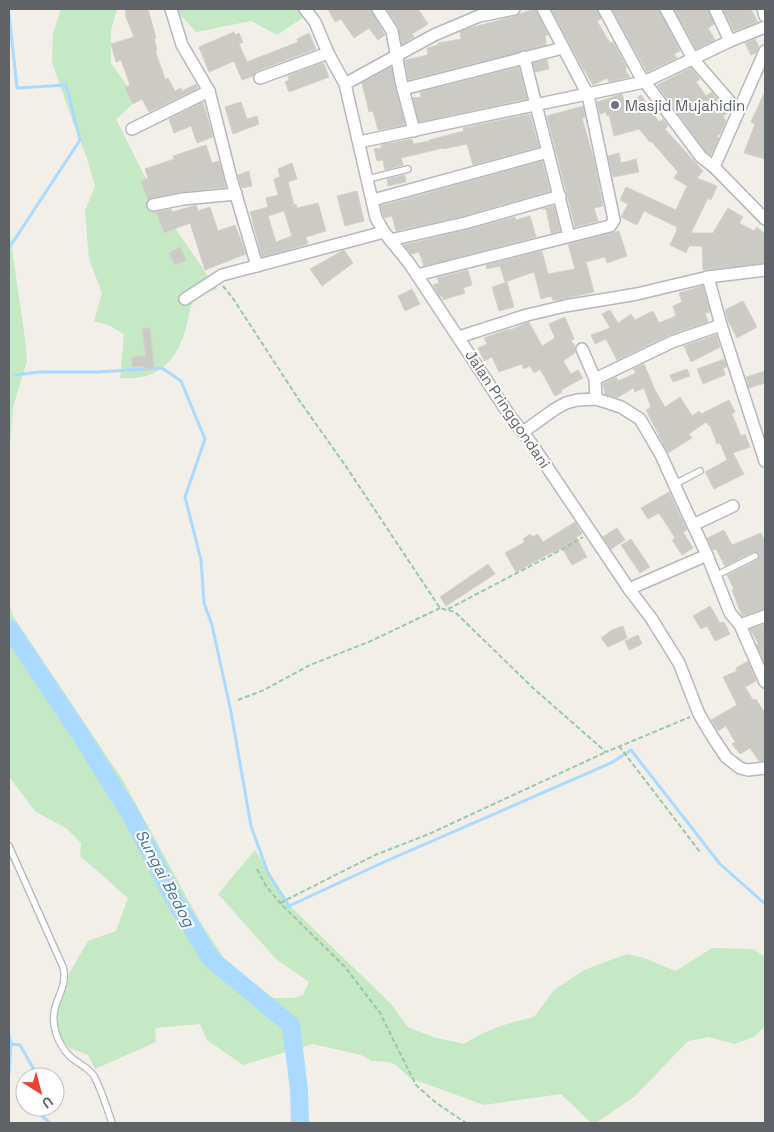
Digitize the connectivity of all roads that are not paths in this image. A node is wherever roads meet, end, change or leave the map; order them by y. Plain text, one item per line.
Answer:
1 (171, 9) edge
2 (305, 9) edge
3 (378, 9) edge
4 (514, 9) edge
5 (543, 9) edge
6 (604, 9) edge
7 (666, 9) edge
8 (715, 9) edge
9 (763, 9) edge
10 (478, 13) edge
11 (765, 16) edge
12 (765, 27) edge
13 (730, 41) junction
14 (563, 48) junction
15 (765, 51) edge
16 (328, 53) junction
17 (396, 54) junction
18 (524, 57) junction
19 (693, 59) junction
20 (260, 78) dead end
21 (644, 82) junction
22 (345, 84) junction
23 (403, 89) junction
24 (210, 91) junction
25 (588, 95) junction
26 (536, 105) junction
27 (738, 111) junction
28 (132, 129) dead end
29 (414, 131) junction
30 (359, 142) junction
31 (548, 152) junction
32 (714, 167) junction
33 (408, 169) dead end
34 (368, 179) junction
35 (236, 194) junction
36 (560, 196) junction
37 (373, 200) junction
38 (153, 205) dead end
39 (765, 219) edge
40 (387, 236) junction
41 (569, 236) junction
42 (257, 266) junction
43 (765, 270) edge
44 (417, 275) junction
45 (708, 277) junction
46 (185, 299) dead end
47 (721, 325) junction
48 (460, 337) junction
49 (582, 349) dead end
50 (595, 379) junction
51 (596, 399) junction
52 (523, 432) junction
53 (763, 449) edge
54 (765, 461) edge
55 (700, 471) dead end
56 (674, 484) junction
57 (733, 506) dead end
58 (693, 525) junction
59 (707, 555) junction
60 (756, 556) dead end
61 (716, 576) junction
62 (629, 589) junction
63 (765, 616) edge
64 (740, 625) junction
65 (765, 682) edge
66 (765, 768) edge
67 (9, 846) edge
68 (112, 1123) edge

1 - 24 street
2 - 16 street, Jalan Pringgondani
3 - 17 street
4 - 10 street
5 - 14 street
6 - 21 street
7 - 19 street
8 - 13 street
9 - 11 street
10 - 17 street
12 - 13 street
13 - 19 street
14 - 18 street
14 - 25 street
15 - 27 street
16 - 20 street
16 - 22 street, Jalan Pringgondani
17 - 22 street
17 - 23 street
18 - 23 street
18 - 26 street
19 - 21 street
19 - 27 street
21 - 25 street
21 - 32 street
22 - 30 street, Jalan Pringgondani
23 - 29 street
24 - 28 street
24 - 35 street
25 - 26 street
25 - 41 street
26 - 29 street
26 - 31 street
27 - 32 street
29 - 30 street
30 - 34 street, Jalan Pringgondani
31 - 36 street
31 - 37 street
32 - 39 street
33 - 34 lane
34 - 37 street, Jalan Pringgondani
35 - 38 street
35 - 42 street
36 - 40 street
36 - 41 street
37 - 40 street, Jalan Pringgondani
40 - 42 street
40 - 44 street, Jalan Pringgondani
41 - 44 street
42 - 46 street
43 - 45 street
44 - 48 street, Jalan Pringgondani
45 - 47 street
45 - 48 street
47 - 50 street
47 - 53 street
48 - 52 street, Jalan Pringgondani
49 - 50 street
50 - 51 street
51 - 52 street
51 - 56 street
52 - 62 street, Jalan Pringgondani
53 - 54 street
55 - 56 lane
56 - 58 street
57 - 58 street
58 - 59 street
59 - 61 street
59 - 62 street
60 - 61 lane
61 - 64 street
62 - 66 street, Jalan Pringgondani
63 - 64 street
64 - 65 street
67 - 68 lane

